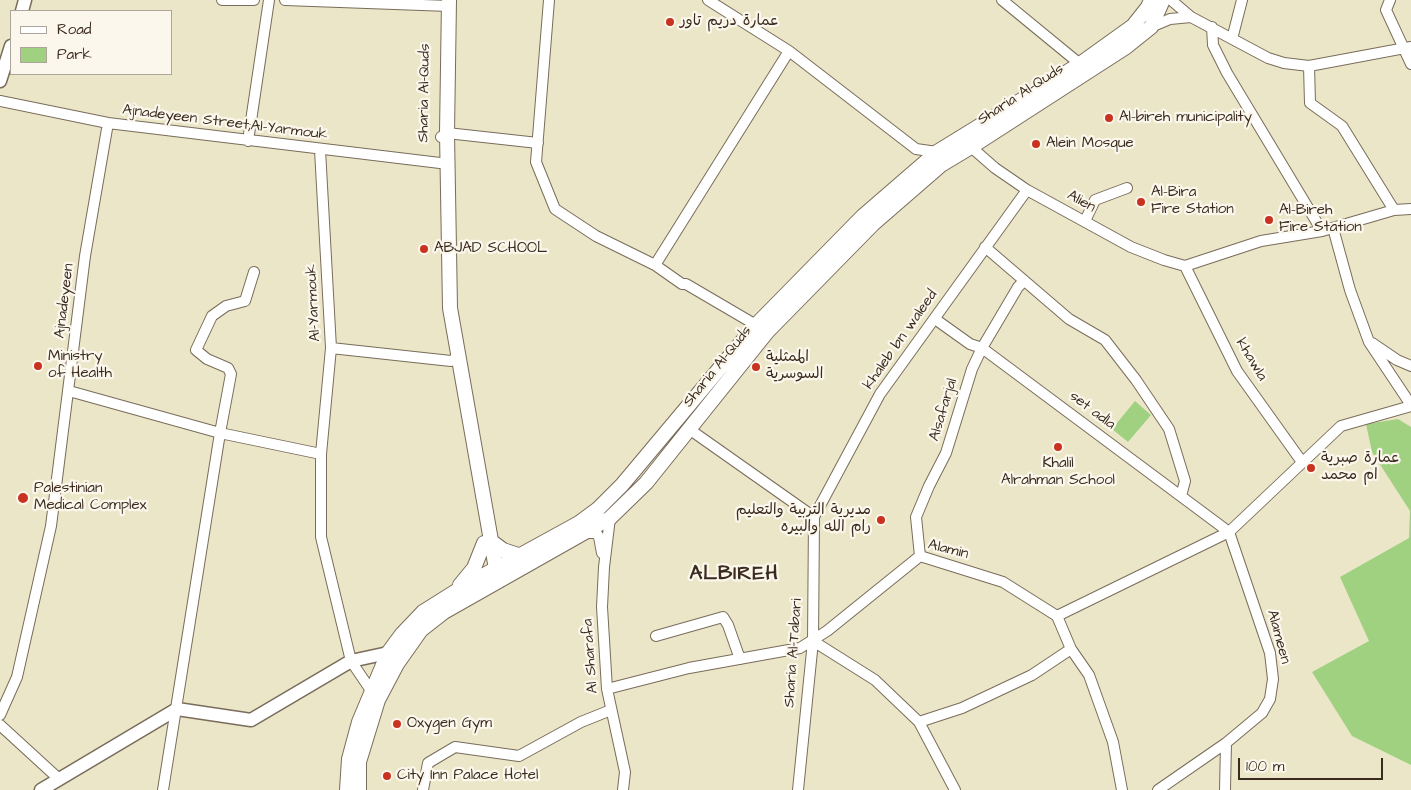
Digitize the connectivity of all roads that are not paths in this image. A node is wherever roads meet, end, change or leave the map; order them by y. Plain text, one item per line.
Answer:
1 (222, 0) edge
2 (254, 0) edge
3 (269, 0) edge
4 (285, 0) edge
5 (548, 0) edge
6 (708, 0) edge
7 (1002, 0) edge
8 (1151, 0) edge
9 (1163, 0) edge
10 (1171, 0) edge
11 (1242, 0) edge
12 (1390, 0) edge
13 (445, 3) edge
14 (1191, 17) junction
15 (1151, 27) junction
16 (1212, 27) junction
17 (1232, 39) junction
18 (1407, 48) edge
19 (10, 49) edge
20 (789, 51) junction
21 (1411, 64) edge
22 (1309, 66) junction
23 (1083, 68) junction
24 (0, 81) edge
25 (0, 101) edge
26 (108, 124) junction
27 (444, 135) junction
28 (248, 141) junction
29 (538, 143) junction
30 (966, 143) junction
31 (916, 149) junction
32 (320, 150) junction
33 (937, 152) junction
34 (444, 162) junction
35 (919, 168) junction
36 (1126, 188) dead end
37 (1027, 190) junction
38 (1411, 209) edge
39 (1394, 210) junction
40 (1085, 221) junction
41 (1333, 228) junction
42 (1322, 231) junction
43 (985, 247) junction
44 (655, 265) junction
45 (1185, 266) junction
46 (254, 272) dead end
47 (1024, 281) junction
48 (935, 319) junction
49 (761, 328) junction
50 (1369, 342) junction
51 (331, 348) junction
52 (982, 348) junction
53 (455, 359) junction
54 (1411, 366) edge
55 (69, 391) junction
56 (1411, 405) edge
57 (689, 429) junction
58 (220, 433) junction
59 (321, 454) junction
60 (1302, 462) junction
61 (1181, 496) junction
62 (814, 517) junction
63 (610, 518) junction
64 (1228, 532) junction
65 (586, 533) junction
66 (487, 542) junction
67 (520, 556) junction
68 (920, 556) junction
69 (604, 566) junction
70 (498, 575) junction
71 (454, 592) junction
72 (1057, 616) junction
73 (656, 636) dead end
74 (813, 641) junction
75 (1071, 648) junction
76 (388, 653) junction
77 (740, 658) junction
78 (351, 661) junction
79 (607, 689) junction
80 (372, 692) junction
81 (177, 710) junction
82 (611, 710) junction
83 (0, 715) edge
84 (919, 722) junction
85 (0, 725) edge
86 (1226, 743) junction
87 (59, 780) junction
88 (41, 790) edge
89 (164, 790) edge
90 (347, 790) edge
91 (359, 790) edge
92 (423, 790) edge
93 (624, 790) edge
94 (798, 790) edge
95 (955, 790) edge
96 (1122, 790) edge
97 (1158, 790) edge
98 (1225, 790) edge

1 - 2 street
3 - 28 street
4 - 13 street
5 - 29 street
6 - 20 street
7 - 23 street
8 - 23 main road, Sharia Al-Quds
9 - 15 main road, Sharia Al-Quds
10 - 14 street
11 - 17 street
12 - 18 street
13 - 27 main road
14 - 15 street
14 - 16 street
15 - 23 main road, Sharia Al-Quds
16 - 17 street
16 - 42 street
17 - 22 street
18 - 21 street
18 - 22 street
19 - 24 street
20 - 31 street
20 - 44 street
22 - 39 street
23 - 30 main road, Sharia Al-Quds
25 - 26 street, Ajnadeyeen Street;Al-Yarmouk
26 - 28 street, Ajnadeyeen Street;Al-Yarmouk
26 - 55 street, Ajnadeyeen
27 - 29 street
27 - 34 main road
28 - 32 street, Ajnadeyeen Street;Al-Yarmouk
29 - 44 street
30 - 33 main road, Sharia Al-Quds
30 - 37 street, Alien
30 - 49 main road, Sharia Al-Quds
31 - 33 street
31 - 35 street
32 - 34 street, Ajnadeyeen Street;Al-Yarmouk
32 - 51 street, Al-Yarmouk
33 - 35 main road, Sharia Al-Quds
34 - 53 main road
35 - 49 main road, Sharia Al-Quds
36 - 40 street
37 - 40 street, Alien
37 - 43 street, khaleb bn waleed
38 - 39 street
39 - 41 street
40 - 45 street, Alien
41 - 42 street
41 - 50 street
42 - 45 street
43 - 47 street
43 - 48 street, khaleb bn waleed
44 - 49 street
45 - 60 street, khawla
46 - 58 street
47 - 52 street, Alsafarjal
47 - 61 street
48 - 52 street, set adla
48 - 62 street, khaleb bn waleed
49 - 57 main road, Sharia Al-Quds
49 - 67 main road, Sharia Al-Quds
50 - 54 street
50 - 56 street
51 - 53 street
51 - 59 street, Al-Yarmouk
52 - 61 street, set adla
52 - 68 street, Alsafarjal
53 - 66 main road
55 - 58 street
55 - 83 street, Ajnadeyeen
56 - 60 street
57 - 62 street
57 - 63 main road, Sharia Al-Quds
58 - 59 street
58 - 81 street
59 - 78 street, Al-Yarmouk
60 - 64 street
61 - 64 street, set adla
62 - 74 street, Sharia Al-Tabari
63 - 65 main road, Sharia Al-Quds
63 - 69 street, Al Sharafa
64 - 72 street
64 - 86 street, Alameen
65 - 69 street
65 - 70 main road, Sharia Al-Quds
66 - 67 main road
66 - 70 main road
66 - 71 main road
67 - 70 main road, Sharia Al-Quds
68 - 72 street, Alamin
68 - 74 street, Alamin
69 - 79 street, Al Sharafa
70 - 71 main road, Sharia Al-Quds
70 - 91 main road, Sharia Al-Quds
71 - 76 main road, Sharia Al-Quds
72 - 75 street
73 - 77 street
74 - 77 street, Alamin
74 - 84 street
74 - 94 street, Sharia Al-Tabari
75 - 84 street
75 - 96 street
76 - 78 street
76 - 80 main road, Sharia Al-Quds
77 - 79 street, Alamin
78 - 80 street, Al-Yarmouk
78 - 81 street
79 - 82 street, Al Sharafa
80 - 90 main road, Sharia Al-Quds
81 - 87 street
81 - 89 street
82 - 92 street
82 - 93 street, Al Sharafa
84 - 95 street
85 - 87 street
86 - 97 street, Alameen
86 - 98 street
87 - 88 street

